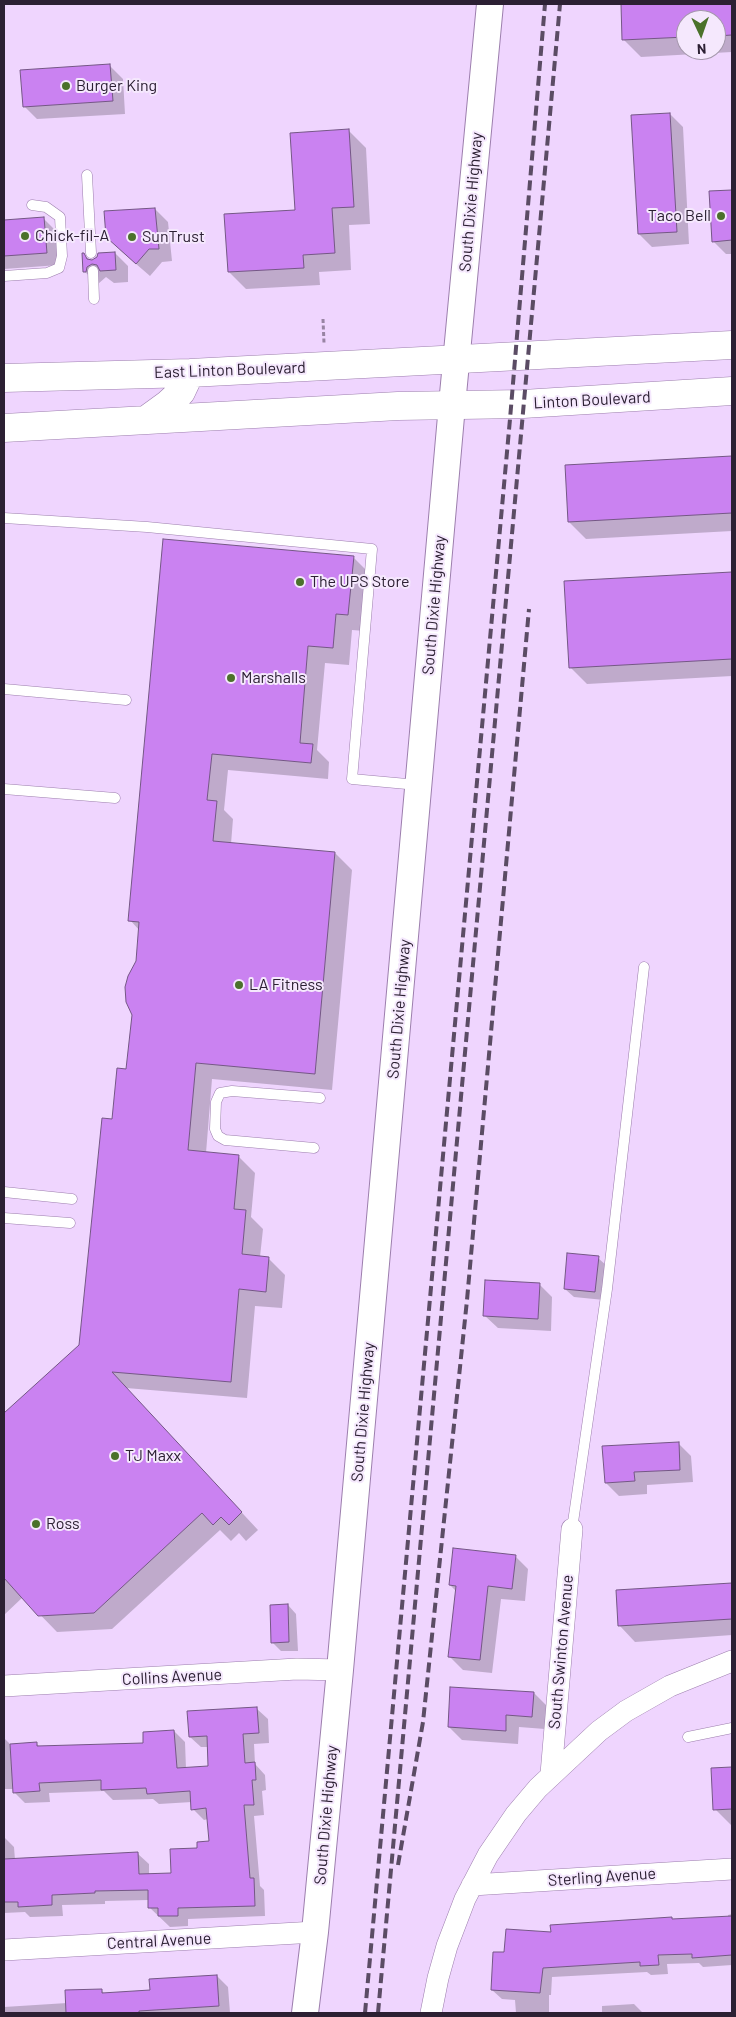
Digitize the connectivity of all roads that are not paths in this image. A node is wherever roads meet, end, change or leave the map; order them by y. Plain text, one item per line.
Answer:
1 (490, 4) edge
2 (86, 175) dead end
3 (32, 205) dead end
4 (92, 253) dead end
5 (93, 271) dead end
6 (4, 276) edge
7 (94, 300) dead end
8 (732, 345) edge
9 (456, 361) junction
10 (190, 373) junction
11 (4, 378) edge
12 (732, 391) edge
13 (452, 405) junction
14 (146, 420) junction
15 (4, 428) edge
16 (4, 518) edge
17 (4, 689) edge
18 (126, 700) dead end
19 (419, 785) junction
20 (4, 789) edge
21 (114, 798) dead end
22 (644, 967) dead end
23 (320, 1098) dead end
24 (314, 1148) dead end
25 (4, 1192) edge
26 (72, 1199) dead end
27 (4, 1218) edge
28 (70, 1223) dead end
29 (572, 1529) joint
30 (732, 1661) edge
31 (340, 1670) junction
32 (4, 1686) edge
33 (732, 1728) edge
34 (688, 1736) dead end
35 (551, 1774) junction
36 (732, 1869) edge
37 (472, 1885) junction
38 (315, 1932) junction
39 (4, 1950) edge
40 (305, 2013) edge
41 (431, 2013) edge

1 - 9 street, South Dixie Highway
2 - 4 lane
3 - 6 lane
5 - 7 lane
8 - 9 main road
9 - 10 main road, East Linton Boulevard
9 - 13 street, South Dixie Highway
10 - 11 main road, East Linton Boulevard
10 - 14 main road
12 - 13 main road, Linton Boulevard
13 - 14 main road
13 - 19 street, South Dixie Highway
14 - 15 main road
16 - 19 lane
17 - 18 lane
19 - 31 street, South Dixie Highway
20 - 21 lane
22 - 29 lane
23 - 24 lane
25 - 26 lane
27 - 28 lane
29 - 35 street, South Swinton Avenue
30 - 35 street, South Swinton Avenue
31 - 32 street, Collins Avenue
31 - 38 street, South Dixie Highway
33 - 34 lane
35 - 37 street, South Swinton Avenue
36 - 37 street, Sterling Avenue
37 - 41 street, South Swinton Avenue
38 - 39 street, Central Avenue
38 - 40 street, South Dixie Highway

